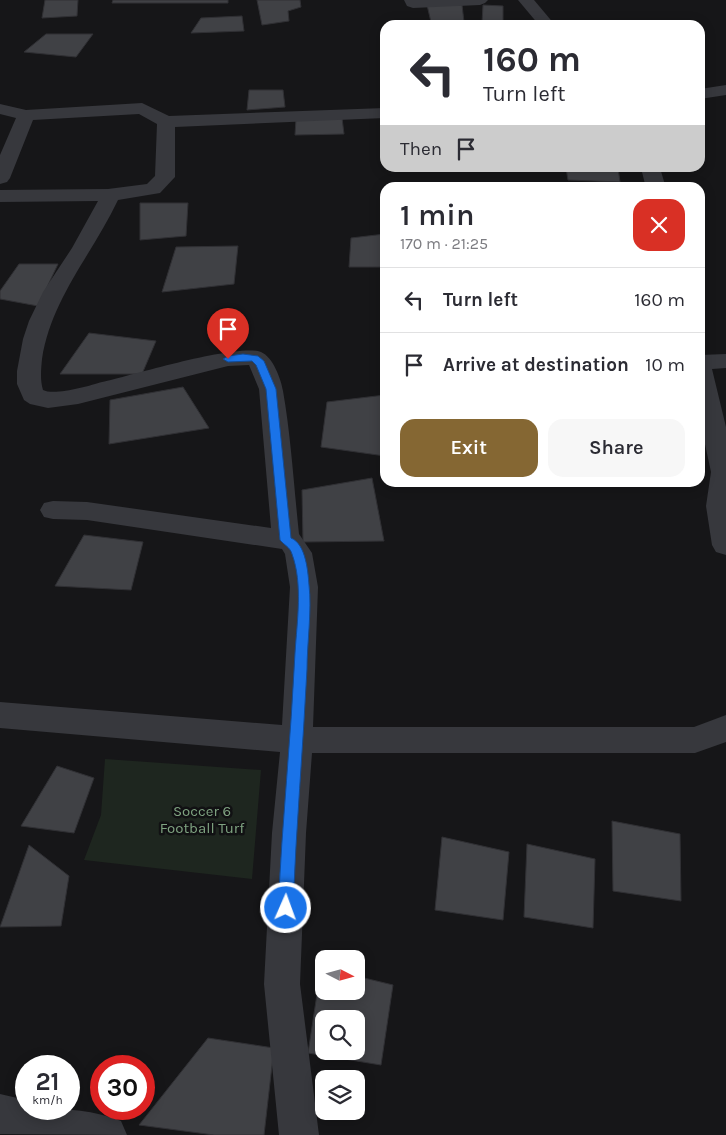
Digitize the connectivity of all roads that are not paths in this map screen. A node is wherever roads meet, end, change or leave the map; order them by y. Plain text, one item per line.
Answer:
1 (480, 0) edge
2 (526, 0) edge
3 (415, 6) edge
4 (543, 20) edge
5 (726, 90) edge
6 (705, 93) edge
7 (0, 109) edge
8 (380, 113) edge
9 (26, 115) junction
10 (166, 122) junction
11 (0, 178) edge
12 (108, 195) junction
13 (0, 196) edge
14 (726, 361) edge
15 (705, 362) edge
16 (705, 390) edge
17 (53, 510) dead end
18 (286, 540) junction
19 (726, 545) edge
20 (0, 715) edge
21 (726, 728) edge
22 (296, 740) junction
23 (0, 1114) edge
24 (107, 1135) edge
25 (299, 1135) edge

1 - 3 street
2 - 4 street
5 - 6 street
7 - 9 street
8 - 10 street
9 - 10 street
9 - 11 street
10 - 12 street
12 - 13 street
12 - 18 street
14 - 15 street
16 - 19 street
17 - 18 street
18 - 22 street
20 - 22 street
21 - 22 street
22 - 25 street
23 - 24 street

